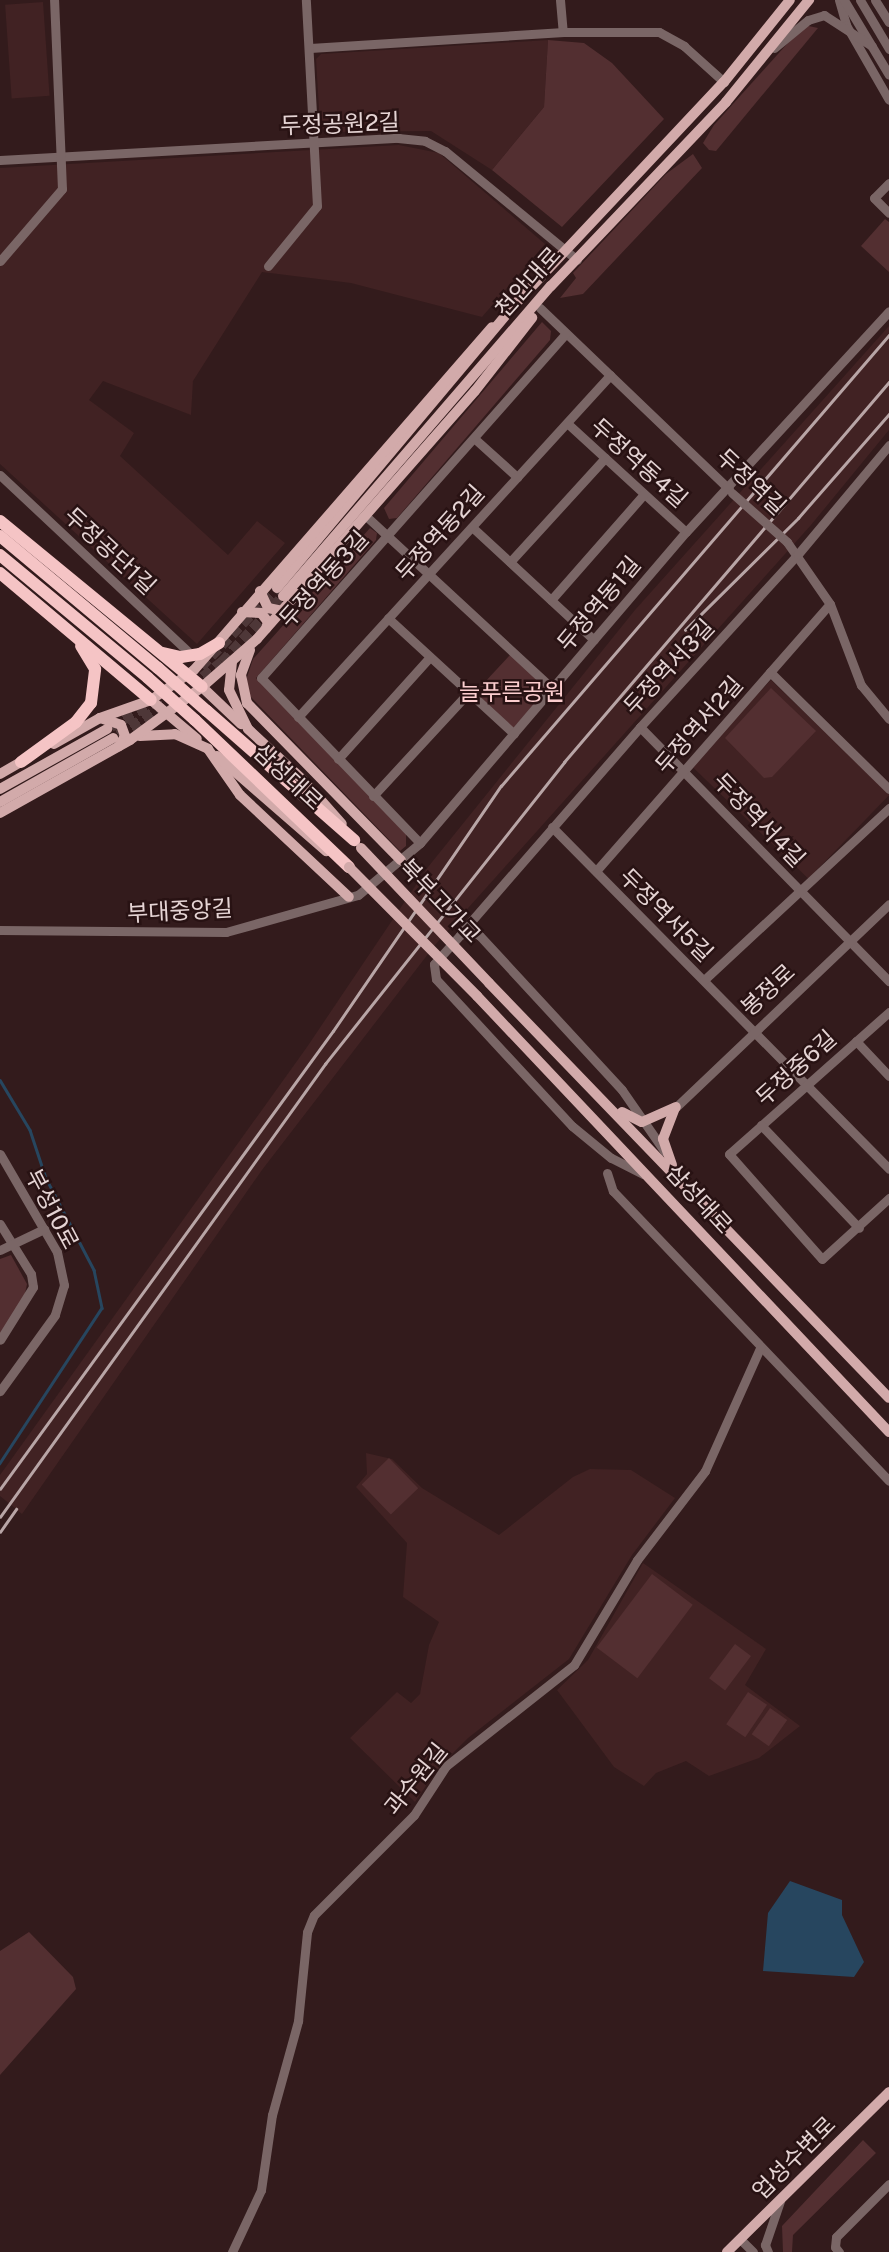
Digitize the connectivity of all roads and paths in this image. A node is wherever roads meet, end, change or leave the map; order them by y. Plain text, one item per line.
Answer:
1 (54, 0) edge
2 (306, 0) edge
3 (561, 0) edge
4 (790, 0) edge
5 (809, 0) edge
6 (841, 0) edge
7 (862, 0) edge
8 (875, 0) edge
9 (889, 22) edge
10 (846, 25) junction
11 (562, 32) junction
12 (872, 46) junction
13 (310, 48) junction
14 (889, 49) edge
15 (770, 51) junction
16 (889, 75) edge
17 (724, 82) junction
18 (889, 100) edge
19 (316, 144) junction
20 (63, 156) junction
21 (0, 160) edge
22 (889, 183) edge
23 (889, 213) edge
24 (565, 250) junction
25 (577, 260) junction
26 (0, 261) edge
27 (268, 266) dead end
28 (551, 286) junction
29 (519, 300) junction
30 (540, 307) junction
31 (889, 311) edge
32 (566, 333) junction
33 (610, 375) junction
34 (567, 423) junction
35 (475, 439) junction
36 (889, 445) edge
37 (605, 458) junction
38 (0, 475) edge
39 (517, 477) junction
40 (730, 489) junction
41 (645, 494) junction
42 (367, 517) junction
43 (0, 521) edge
44 (472, 527) junction
45 (686, 532) junction
46 (0, 536) edge
47 (388, 537) junction
48 (798, 554) junction
49 (0, 555) edge
50 (510, 562) junction
51 (0, 573) edge
52 (428, 574) junction
53 (260, 591) junction
54 (551, 600) junction
55 (830, 604) junction
56 (284, 611) junction
57 (242, 612) junction
58 (388, 618) junction
59 (266, 629) junction
60 (73, 634) junction
61 (257, 639) junction
62 (594, 640) junction
63 (219, 643) junction
64 (156, 650) junction
65 (192, 655) junction
66 (430, 657) junction
67 (232, 662) junction
68 (771, 672) junction
69 (187, 676) junction
70 (202, 687) junction
71 (553, 689) junction
72 (468, 693) junction
73 (151, 700) junction
74 (167, 714) junction
75 (298, 717) junction
76 (100, 718) junction
77 (889, 719) edge
78 (640, 727) junction
79 (248, 729) junction
80 (514, 734) junction
81 (113, 738) junction
82 (130, 740) junction
83 (208, 748) junction
84 (338, 759) junction
85 (21, 762) junction
86 (684, 772) junction
87 (0, 774) edge
88 (0, 789) edge
89 (889, 789) edge
90 (373, 796) junction
91 (0, 802) edge
92 (889, 808) edge
93 (0, 813) edge
94 (552, 827) junction
95 (419, 843) junction
96 (358, 844) junction
97 (401, 860) junction
98 (349, 867) junction
99 (596, 871) junction
100 (801, 891) junction
101 (353, 896) junction
102 (889, 904) edge
103 (477, 915) junction
104 (0, 930) edge
105 (460, 934) junction
106 (480, 936) junction
107 (850, 941) junction
108 (704, 980) junction
109 (889, 981) edge
110 (489, 983) joint
111 (477, 996) joint
112 (889, 1012) edge
113 (753, 1030) junction
114 (856, 1041) junction
115 (889, 1076) edge
116 (806, 1085) junction
117 (608, 1104) junction
118 (676, 1107) junction
119 (642, 1122) junction
120 (761, 1125) junction
121 (665, 1152) junction
122 (0, 1154) edge
123 (889, 1170) edge
124 (607, 1173) dead end
125 (679, 1176) junction
126 (649, 1178) junction
127 (889, 1198) edge
128 (0, 1224) edge
129 (859, 1228) junction
130 (44, 1229) junction
131 (12, 1245) junction
132 (0, 1250) edge
133 (0, 1340) edge
134 (760, 1348) junction
135 (0, 1391) edge
136 (889, 1398) edge
137 (889, 1432) edge
138 (889, 1481) edge
139 (889, 2092) edge
140 (889, 2184) edge
141 (780, 2201) junction
142 (741, 2239) junction
143 (232, 2252) edge
144 (727, 2252) edge
145 (753, 2252) edge
146 (768, 2252) edge
147 (839, 2252) edge

1 - 20 street
2 - 13 street
3 - 11 street
4 - 17 main road, 천안대로
5 - 15 main road, 천안대로
6 - 10 street
6 - 12 street
7 - 14 street
8 - 9 street
10 - 12 street
10 - 15 street
10 - 18 street
11 - 13 street
11 - 17 street
12 - 16 street
13 - 19 street
15 - 25 main road, 천안대로
17 - 24 main road, 천안대로
19 - 20 street, 두정공원2길
19 - 24 street, 두정공원2길
19 - 27 street
20 - 21 street, 두정공원2길
20 - 26 street
22 - 23 street
24 - 25 street, 두정공원2길
24 - 29 main road, 천안대로
25 - 28 main road, 천안대로
28 - 29 main road, 천안대로
28 - 30 main road
29 - 53 main road
30 - 32 street, 두정역길
30 - 42 main road
31 - 40 street, 두정역동1길
32 - 33 street, 두정역길
32 - 35 street, 두정역동3길
33 - 34 street, 두정역동2길
33 - 40 street, 두정역길
34 - 37 street, 두정역동4길
34 - 39 street, 두정역동2길
35 - 39 street
35 - 47 street, 두정역동3길
36 - 48 street, 두정역서3길
37 - 41 street, 두정역동4길
37 - 50 street
38 - 65 street, 두정공단1길
39 - 44 street, 두정역동2길
40 - 45 street, 두정역동1길
40 - 48 street, 두정역길, bridge
41 - 45 street, 두정역동4길
41 - 54 street
42 - 47 street
42 - 56 main road
43 - 64 highway
44 - 50 street
44 - 52 street, 두정역동2길
45 - 62 street, 두정역동1길
46 - 96 highway, 삼성대로, bridge
47 - 52 street
47 - 75 street, 두정역동3길
48 - 55 street, 두정역길
48 - 78 street, 두정역서3길
49 - 98 highway, 삼성대로, bridge
50 - 54 street
51 - 60 highway
52 - 58 street, 두정역동2길
52 - 71 street
53 - 56 main road
53 - 57 main road
54 - 62 street
55 - 68 street, 두정역서2길
55 - 77 street, 두정역길
56 - 59 main road
57 - 59 main road
57 - 63 main road
58 - 66 street
58 - 75 street, 두정역동2길
59 - 61 main road
60 - 73 highway
60 - 85 highway
61 - 67 main road
61 - 97 main road
62 - 71 street, 두정역동1길
63 - 65 highway
63 - 69 main road
64 - 65 highway
64 - 69 highway
66 - 72 street
66 - 84 street
67 - 70 main road
67 - 79 main road
68 - 86 street, 두정역서2길
68 - 89 street
69 - 70 highway
69 - 73 main road
70 - 74 main road
70 - 79 main road, 북부고가교
71 - 80 street, 두정역동1길
72 - 80 street
72 - 90 street
73 - 74 main road
73 - 76 main road
74 - 82 main road
74 - 83 main road
75 - 84 street, 두정역동3길
76 - 81 main road
76 - 85 main road
78 - 86 street, 두정역서4길
78 - 94 street, 두정역서3길
79 - 96 main road, 북부고가교
80 - 95 street, 두정역동1길
81 - 82 main road
81 - 88 main road
81 - 91 main road
81 - 93 main road
82 - 83 main road
83 - 98 main road, 북부고가교
83 - 101 main road
84 - 90 street, 두정역동3길
85 - 87 main road
86 - 99 street, 두정역서2길
86 - 100 street, 두정역서4길
90 - 95 street, 두정역동3길
92 - 100 street
94 - 99 street, 두정역서5길
94 - 103 street, 두정역서3길
95 - 97 street, 두정역동1길
96 - 110 main road, 북부고가교, bridge
97 - 101 street, 두정역동1길
98 - 111 main road, 북부고가교, bridge
99 - 108 street, 두정역서5길
100 - 107 street, 두정역서4길
100 - 108 street
101 - 104 street, 부대중앙길
102 - 107 street, 봉정로
103 - 105 street, 두정역서3길
103 - 106 street
105 - 106 street
105 - 126 street, 두정역서3길
106 - 119 street
107 - 109 street, 두정역서4길
107 - 113 street, 봉정로
108 - 113 street, 두정역서5길
110 - 117 main road, 삼성대로
111 - 126 main road, 삼성대로
112 - 114 street, 두정중6길
113 - 116 street, 두정역서5길
113 - 118 street, 봉정로
114 - 115 street
114 - 116 street, 두정중6길
116 - 120 street, 두정중6길
116 - 123 street, 두정역서5길
117 - 119 main road
117 - 125 main road, 삼성대로
118 - 119 main road
118 - 121 main road
119 - 121 street
120 - 129 street
120 - 129 street, 두정중6길
121 - 125 main road
122 - 130 street, 부성10로
124 - 134 street
125 - 136 main road, 삼성대로
126 - 137 main road, 삼성대로
127 - 129 street
128 - 131 street
130 - 131 street
130 - 135 street, 부성10로
131 - 132 street
131 - 133 street
134 - 138 street
134 - 143 street, 과수원길
139 - 141 main road, 업성수변로
140 - 147 street
141 - 142 main road, 업성수변로
141 - 146 street
142 - 144 main road, 업성수변로
142 - 145 street

